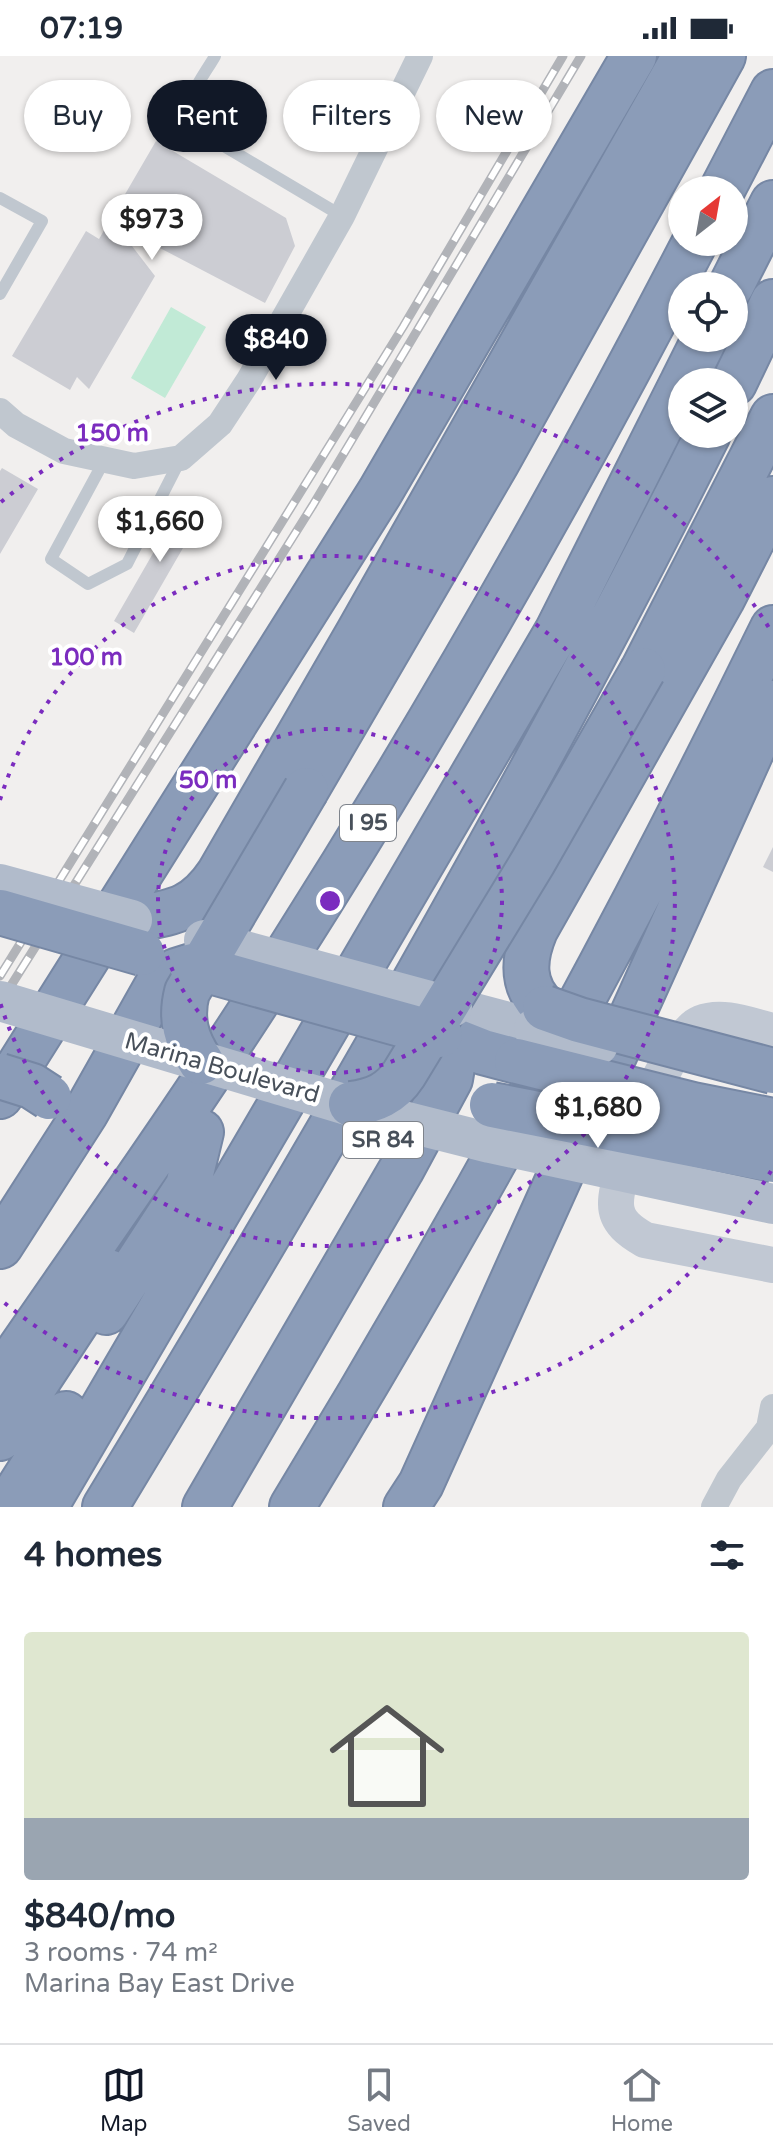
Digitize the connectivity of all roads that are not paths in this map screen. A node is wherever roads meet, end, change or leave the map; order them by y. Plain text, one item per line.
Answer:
1 (215, 56) edge
2 (420, 56) edge
3 (634, 56) edge
4 (685, 56) edge
5 (723, 56) edge
6 (773, 92) edge
7 (773, 138) edge
8 (729, 176) edge
9 (748, 186) edge
10 (0, 198) edge
11 (773, 203) edge
12 (342, 216) junction
13 (687, 256) edge
14 (738, 272) edge
15 (0, 294) edge
16 (773, 302) edge
17 (668, 339) edge
18 (741, 368) edge
19 (0, 411) edge
20 (668, 411) edge
21 (773, 417) edge
22 (701, 448) edge
23 (181, 458) junction
24 (104, 461) junction
25 (773, 499) edge
26 (773, 628) edge
27 (773, 703) edge
28 (0, 884) edge
29 (0, 912) edge
30 (143, 933) junction
31 (198, 953) junction
32 (0, 1001) edge
33 (446, 1021) junction
34 (0, 1029) edge
35 (773, 1031) edge
36 (532, 1033) junction
37 (201, 1062) junction
38 (773, 1071) edge
39 (0, 1076) edge
40 (773, 1089) edge
41 (0, 1096) edge
42 (351, 1104) junction
43 (773, 1121) edge
44 (201, 1132) junction
45 (415, 1142) junction
46 (250, 1157) junction
47 (773, 1160) edge
48 (773, 1204) edge
49 (26, 1206) junction
50 (773, 1224) edge
51 (0, 1246) edge
52 (773, 1265) edge
53 (0, 1378) edge
54 (772, 1421) edge
55 (0, 1438) edge
56 (0, 1478) edge
57 (7, 1507) edge
58 (45, 1507) edge
59 (105, 1507) edge
60 (205, 1507) edge
61 (292, 1507) edge
62 (406, 1507) edge
63 (714, 1507) edge

1 - 12 lane
2 - 12 street
3 - 41 highway
4 - 30 highway
5 - 37 highway, bridge
6 - 8 highway
7 - 9 highway
10 - 15 lane
11 - 14 highway
12 - 23 street
13 - 53 highway, I 95
16 - 18 highway
17 - 44 highway
19 - 24 street
20 - 46 highway
21 - 42 highway, bridge
22 - 59 highway
23 - 24 street
23 - 24 lane
25 - 36 highway
26 - 61 highway
27 - 62 highway
28 - 30 main road, bridge
29 - 30 highway, bridge
30 - 31 highway
31 - 33 highway, bridge
31 - 49 highway
32 - 37 main road, Marina Boulevard, bridge
33 - 36 highway
33 - 45 highway
34 - 50 main road, Marina Boulevard / SR 84
35 - 52 main road
36 - 38 highway, bridge
36 - 40 main road, bridge
36 - 43 highway, bridge
37 - 42 main road, Marina Boulevard, bridge
39 - 49 highway, bridge
42 - 48 main road, Marina Boulevard, bridge
44 - 55 highway
44 - 56 highway
45 - 47 highway, bridge
45 - 60 highway
46 - 57 highway
46 - 58 highway
49 - 51 highway
54 - 63 street

